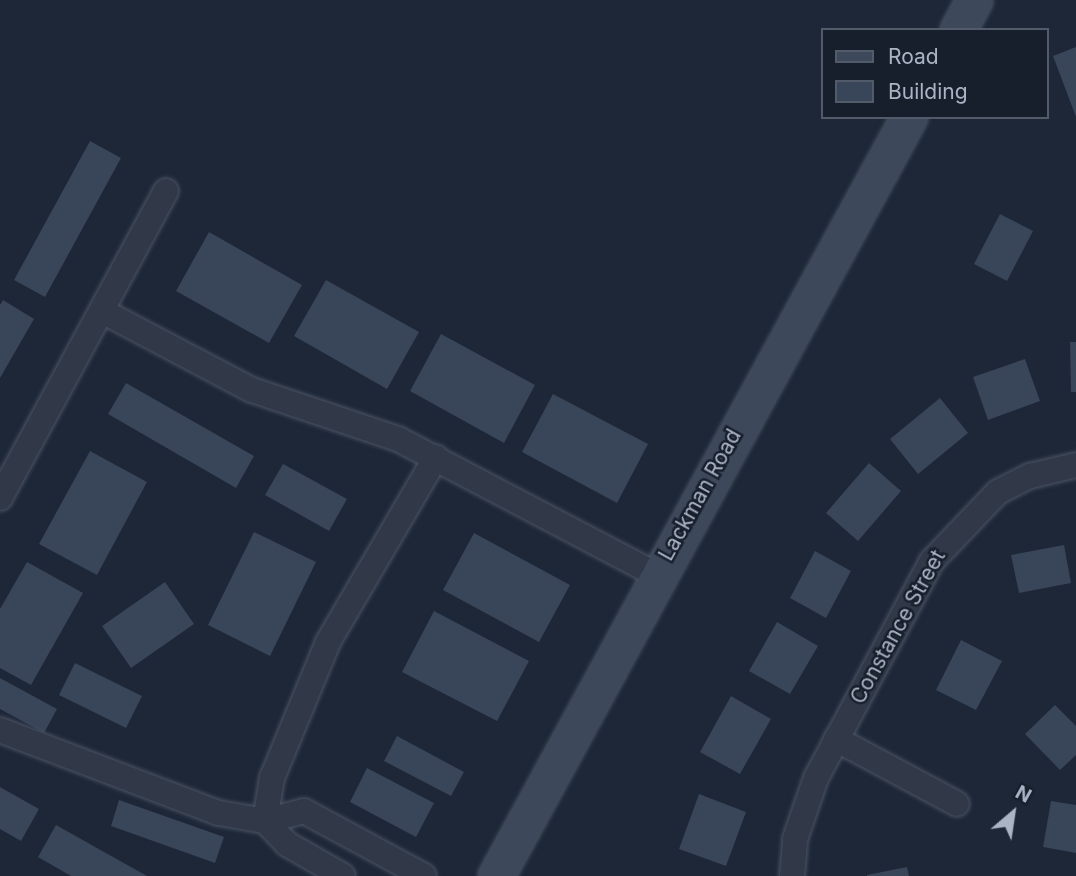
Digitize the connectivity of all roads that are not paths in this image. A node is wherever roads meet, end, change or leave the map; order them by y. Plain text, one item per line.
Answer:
1 (974, 0) edge
2 (959, 28) edge
3 (908, 119) edge
4 (166, 191) dead end
5 (102, 310) junction
6 (436, 457) junction
7 (1076, 465) edge
8 (0, 498) edge
9 (657, 575) junction
10 (0, 730) edge
11 (836, 739) junction
12 (957, 804) dead end
13 (265, 821) junction
14 (343, 876) edge
15 (424, 876) edge
16 (496, 876) edge
17 (793, 876) edge

1 - 2 main road
3 - 9 main road, Lackman Road
4 - 5 street
5 - 6 street
5 - 8 street
6 - 9 street
6 - 13 street
7 - 11 street, Constance Street
9 - 16 main road, Lackman Road
10 - 13 street
11 - 12 street
11 - 17 street, Constance Street
13 - 14 street
13 - 15 street

